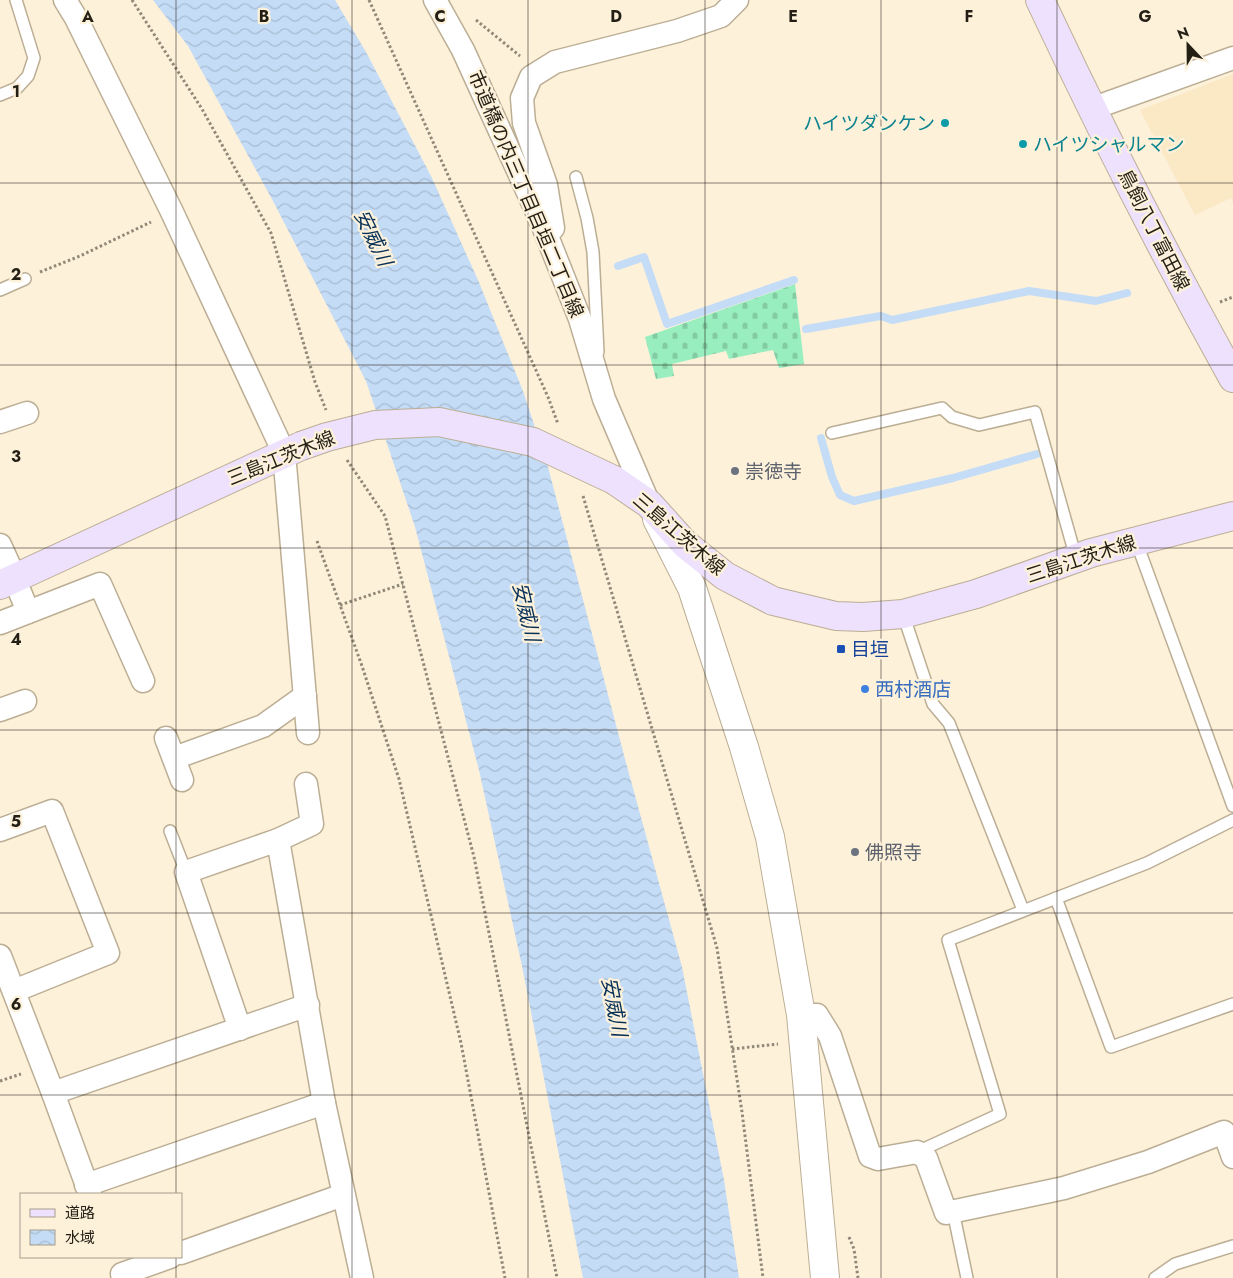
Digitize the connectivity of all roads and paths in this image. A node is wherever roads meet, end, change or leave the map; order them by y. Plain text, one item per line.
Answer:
1 (16, 0) edge
2 (65, 0) edge
3 (132, 0) edge
4 (369, 0) edge
5 (435, 0) edge
6 (737, 0) edge
7 (1040, 0) edge
8 (471, 16) dead end
9 (1233, 58) edge
10 (536, 74) junction
11 (0, 95) edge
12 (1091, 109) junction
13 (576, 177) dead end
14 (172, 212) junction
15 (558, 264) junction
16 (25, 278) joint
17 (0, 290) edge
18 (1233, 378) edge
19 (600, 386) junction
20 (27, 413) dead end
21 (328, 415) dead end
22 (0, 422) edge
23 (558, 425) dead end
24 (832, 434) dead end
25 (293, 450) junction
26 (345, 457) dead end
27 (581, 488) dead end
28 (649, 504) junction
29 (289, 509) junction
30 (1233, 516) edge
31 (1136, 541) junction
32 (1076, 558) junction
33 (9, 571) edge
34 (403, 584) junction
35 (340, 605) junction
36 (903, 614) junction
37 (0, 623) edge
38 (143, 682) dead end
39 (305, 696) junction
40 (25, 701) dead end
41 (0, 710) edge
42 (308, 733) dead end
43 (182, 780) dead end
44 (306, 784) dead end
45 (1233, 806) edge
46 (1233, 820) edge
47 (0, 830) edge
48 (170, 831) dead end
49 (278, 840) junction
50 (186, 872) junction
51 (1056, 898) junction
52 (1024, 910) junction
53 (0, 956) edge
54 (14, 991) junction
55 (1233, 1004) edge
56 (308, 1005) junction
57 (802, 1028) junction
58 (240, 1029) junction
59 (732, 1049) junction
60 (53, 1093) junction
61 (324, 1103) junction
62 (917, 1152) junction
63 (1233, 1157) edge
64 (88, 1190) edge
65 (343, 1196) junction
66 (953, 1211) junction
67 (1233, 1246) edge
68 (182, 1253) edge
69 (166, 1258) edge
70 (120, 1270) edge
71 (362, 1278) edge
72 (505, 1278) edge
73 (557, 1278) edge
74 (763, 1278) edge
75 (824, 1278) edge
76 (967, 1278) edge
77 (1155, 1278) edge

1 - 11 lane
2 - 14 street
3 - 21 path
4 - 23 path
5 - 15 street, 市道橋の内三丁目目垣二丁目線
6 - 10 street
7 - 12 main road, 鳥飼八丁富田線
8 - 10 path
9 - 12 street
10 - 15 street
12 - 18 main road, 鳥飼八丁富田線
13 - 19 lane
14 - 16 path
14 - 25 street
15 - 19 street, 市道橋の内三丁目目垣二丁目線
16 - 17 lane
19 - 28 street, 市道橋の内三丁目目垣二丁目線
20 - 22 street
24 - 32 lane
25 - 28 main road, 三島江茨木線, bridge
25 - 29 street
25 - 33 main road, 三島江茨木線
26 - 34 path
27 - 59 path
28 - 36 main road, 三島江茨木線
28 - 57 street
29 - 35 path
29 - 39 street
30 - 31 main road, 三島江茨木線
31 - 32 main road, 三島江茨木線
31 - 45 lane
32 - 36 main road, 三島江茨木線
33 - 37 street
33 - 38 street
34 - 35 path
34 - 73 path
35 - 72 path
36 - 52 lane
39 - 42 street
39 - 43 street
40 - 41 street
44 - 49 street
46 - 51 lane
47 - 54 street
48 - 50 lane
49 - 50 street
49 - 56 street
50 - 58 street
51 - 52 lane
51 - 55 lane
52 - 62 lane
53 - 54 street
54 - 60 street
56 - 58 street
56 - 61 street
57 - 59 path
57 - 62 street
57 - 75 street
58 - 60 street
59 - 74 path
60 - 64 street
61 - 64 street
61 - 65 street
62 - 66 street
63 - 66 street
65 - 68 street
65 - 71 street
66 - 76 lane
67 - 77 lane
69 - 70 street

